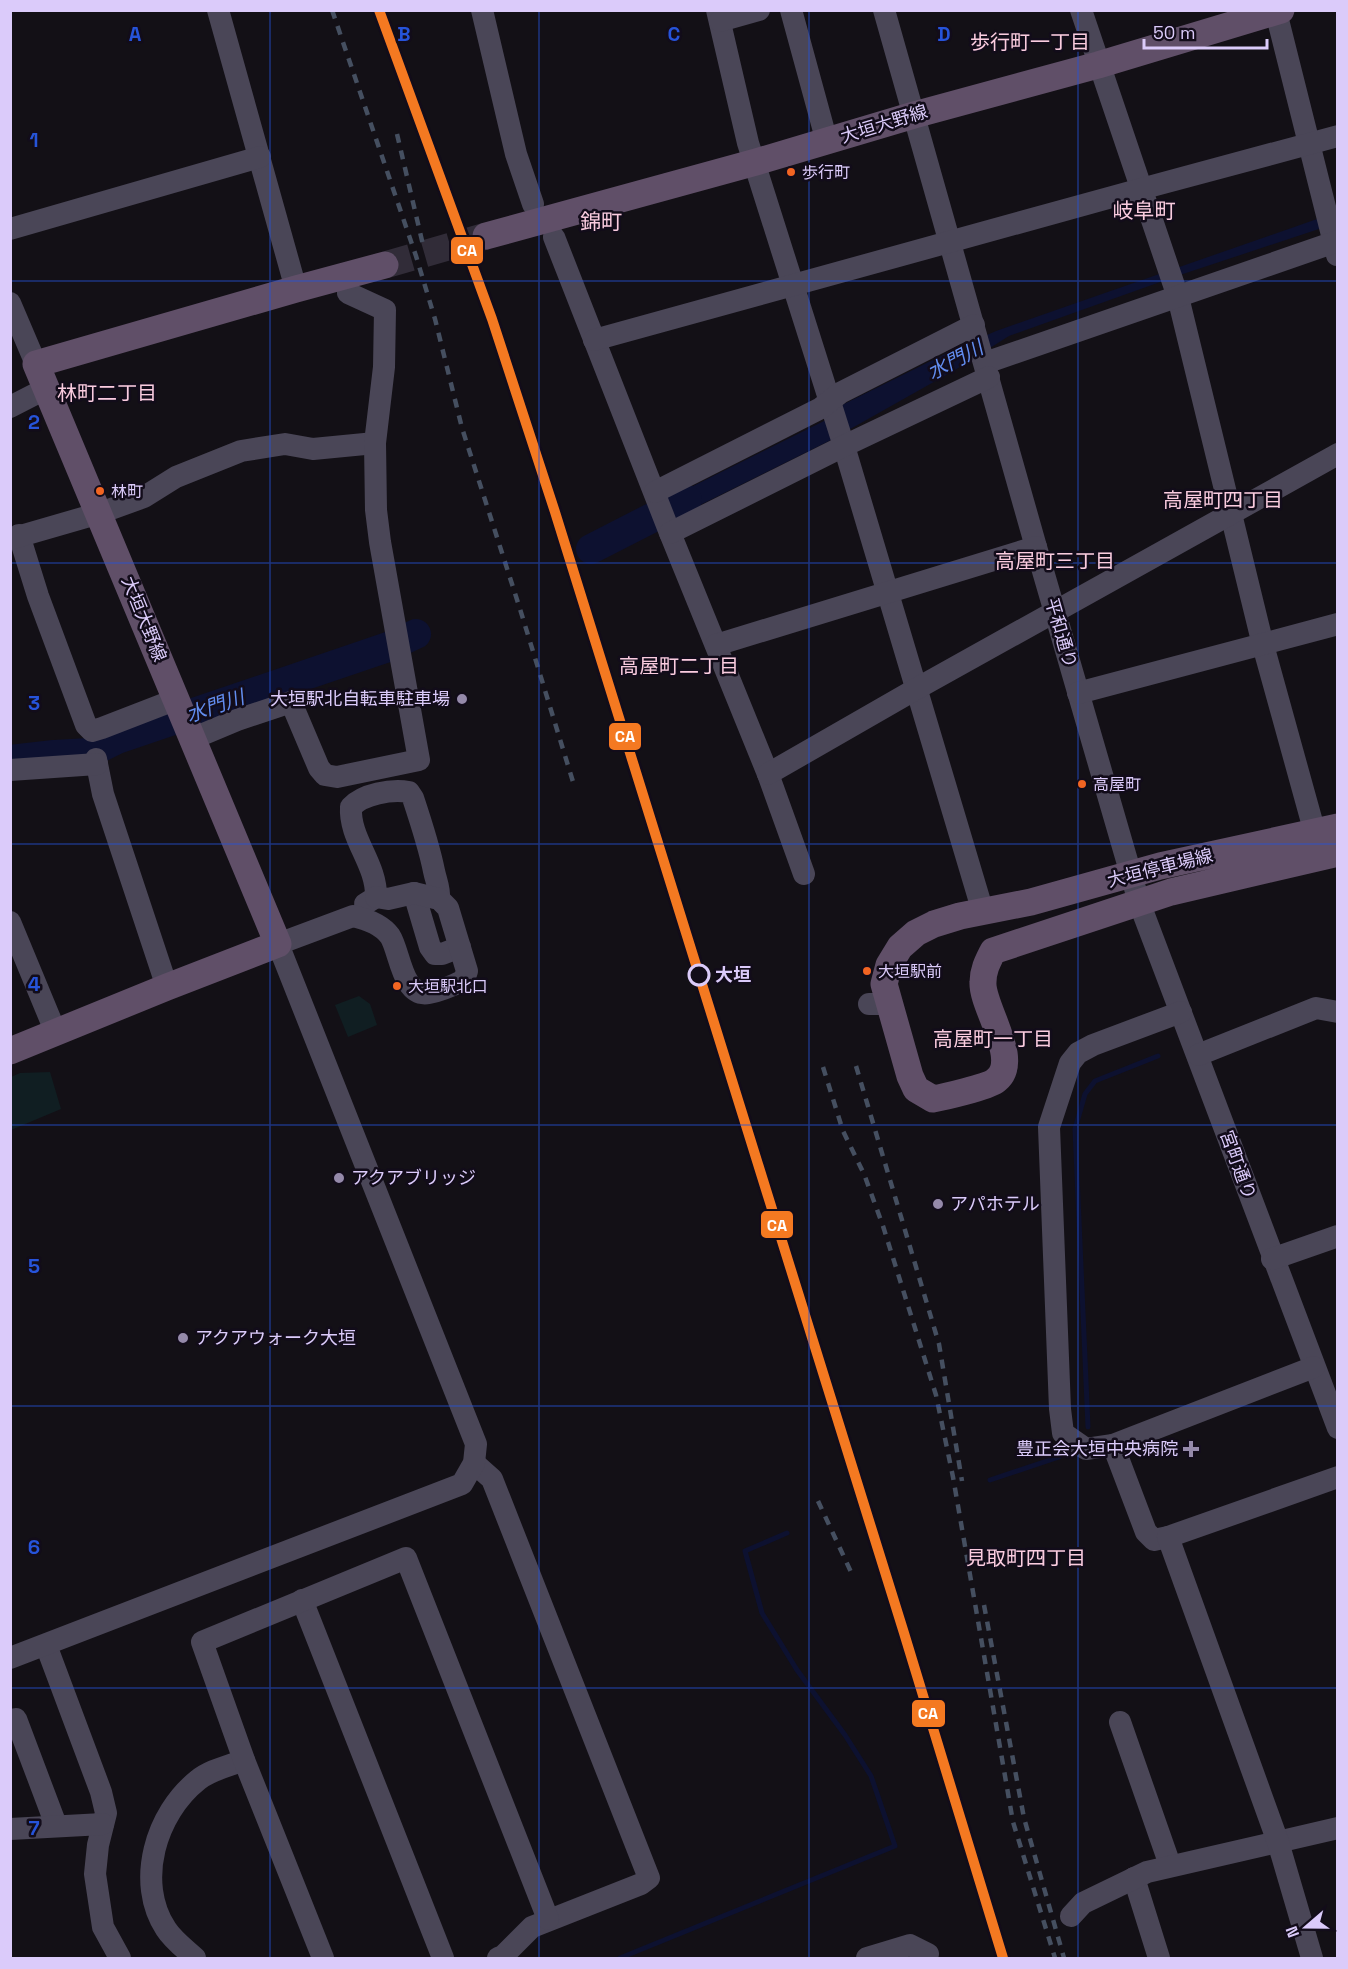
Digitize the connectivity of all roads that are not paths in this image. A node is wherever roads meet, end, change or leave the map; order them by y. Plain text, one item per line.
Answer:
1 (218, 10) edge
2 (482, 10) edge
3 (759, 10) edge
4 (791, 10) edge
5 (884, 10) edge
6 (1081, 10) edge
7 (1279, 11) edge
8 (719, 16) edge
9 (1098, 65) junction
10 (914, 115) junction
11 (1338, 136) edge
12 (827, 142) junction
13 (1310, 143) junction
14 (260, 157) junction
15 (756, 162) junction
16 (1141, 189) junction
17 (533, 204) dead end
18 (10, 229) edge
19 (486, 236) tunnel mouth
20 (554, 237) dead end
21 (1333, 237) edge
22 (951, 242) junction
23 (385, 265) tunnel mouth
24 (1172, 281) junction
25 (793, 286) junction
26 (296, 289) junction
27 (348, 293) dead end
28 (10, 303) edge
29 (975, 328) junction
30 (594, 340) junction
31 (36, 364) junction
32 (986, 366) junction
33 (47, 388) junction
34 (10, 406) edge
35 (831, 406) junction
36 (375, 443) junction
37 (843, 443) junction
38 (1338, 454) edge
39 (656, 497) junction
40 (100, 513) junction
41 (1231, 513) junction
42 (669, 529) junction
43 (15, 537) edge
44 (1036, 547) junction
45 (888, 593) junction
46 (1055, 613) junction
47 (1338, 624) edge
48 (716, 645) junction
49 (1263, 645) junction
50 (916, 689) junction
51 (1078, 693) junction
52 (178, 702) junction
53 (192, 736) junction
54 (10, 770) edge
55 (366, 770) junction
56 (768, 774) junction
57 (372, 796) junction
58 (1326, 830) edge
59 (1338, 853) edge
60 (804, 874) dead end
61 (1131, 874) junction
62 (414, 893) junction
63 (382, 898) junction
64 (439, 899) junction
65 (1139, 902) junction
66 (983, 912) junction
67 (353, 916) junction
68 (10, 922) edge
69 (390, 936) junction
70 (278, 944) junction
71 (460, 948) junction
72 (167, 987) junction
73 (1181, 1012) junction
74 (1337, 1013) edge
75 (56, 1033) junction
76 (10, 1051) edge
77 (1198, 1055) junction
78 (1338, 1236) edge
79 (1272, 1259) junction
80 (1314, 1367) junction
81 (1338, 1428) edge
82 (1113, 1445) junction
83 (474, 1463) junction
84 (1338, 1477) edge
85 (1168, 1537) junction
86 (303, 1600) junction
87 (46, 1645) junction
88 (10, 1658) edge
89 (10, 1721) edge
90 (1120, 1722) dead end
91 (244, 1760) junction
92 (103, 1824) junction
93 (56, 1826) junction
94 (1338, 1828) edge
95 (10, 1829) edge
96 (1278, 1842) junction
97 (1170, 1865) junction
98 (1134, 1878) junction
99 (1071, 1916) dead end
100 (548, 1919) junction
101 (928, 1954) dead end
102 (120, 1959) edge
103 (195, 1959) edge
104 (323, 1959) edge
105 (442, 1959) edge
106 (498, 1959) edge
107 (867, 1959) edge
108 (1159, 1959) edge
109 (1312, 1959) edge

1 - 14 street
2 - 17 street
3 - 8 street
4 - 12 street
5 - 10 street
6 - 9 street
7 - 9 main road, 大垣大野線
7 - 13 street
8 - 15 street
9 - 10 main road, 大垣大野線
9 - 16 street
10 - 12 main road, 大垣大野線
10 - 22 street
11 - 13 street
12 - 15 main road, 大垣大野線
13 - 16 street
13 - 21 street
14 - 18 street
14 - 26 street
15 - 19 main road, 大垣大野線
15 - 25 street
16 - 22 street
16 - 24 street
20 - 30 street
21 - 24 street
22 - 25 street
22 - 29 street, 平和通り
23 - 26 main road
24 - 32 street
24 - 41 street
25 - 30 street
25 - 35 street
26 - 31 main road
27 - 36 street
28 - 31 street
29 - 32 street, 平和通り
29 - 35 street
30 - 39 street
31 - 33 main road, 大垣大野線
32 - 37 street
32 - 44 street, 平和通り
33 - 34 street
33 - 40 main road, 大垣大野線
35 - 37 street
35 - 39 street
36 - 40 street
36 - 55 street
37 - 42 street
37 - 45 street
38 - 41 street
39 - 42 street
40 - 43 street
40 - 52 main road, 大垣大野線
41 - 46 street
41 - 49 street
42 - 48 street
43 - 52 street
44 - 45 street
44 - 46 street, 平和通り
45 - 48 street
45 - 50 street
46 - 50 street
46 - 51 street, 平和通り
47 - 49 street
48 - 56 street
49 - 51 street
49 - 58 street
50 - 56 street
50 - 66 street
51 - 61 street, 平和通り
52 - 53 main road, 大垣大野線
53 - 55 street
53 - 70 main road, 大垣大野線
54 - 72 street
55 - 57 street
56 - 60 street
57 - 63 street
57 - 64 street
58 - 61 main road, 大垣停車場線
59 - 65 main road, 大垣停車場線
61 - 65 street, 平和通り
61 - 66 main road, 大垣停車場線
62 - 63 street
62 - 64 street
62 - 71 street
63 - 67 street
63 - 69 street
64 - 71 street
65 - 66 main road, 大垣停車場線
65 - 73 street, 宮町通り
67 - 69 street
67 - 70 street
68 - 75 street
69 - 71 street
70 - 72 main road
70 - 83 street
72 - 75 main road
73 - 77 street, 宮町通り
73 - 82 street
74 - 77 street
75 - 76 main road
77 - 79 street, 宮町通り
78 - 79 street
79 - 80 street, 宮町通り
80 - 81 street, 宮町通り
80 - 82 street
82 - 85 street
83 - 87 street
83 - 100 street
84 - 85 street
85 - 96 street
86 - 91 street
86 - 100 street
86 - 105 street
87 - 88 street
87 - 92 street
89 - 93 street
90 - 97 street
91 - 103 street
91 - 104 street
92 - 93 street
92 - 102 street
93 - 95 street
94 - 96 street
96 - 97 street
96 - 109 street
97 - 98 street
98 - 99 street
98 - 108 street
100 - 106 street
101 - 107 street

